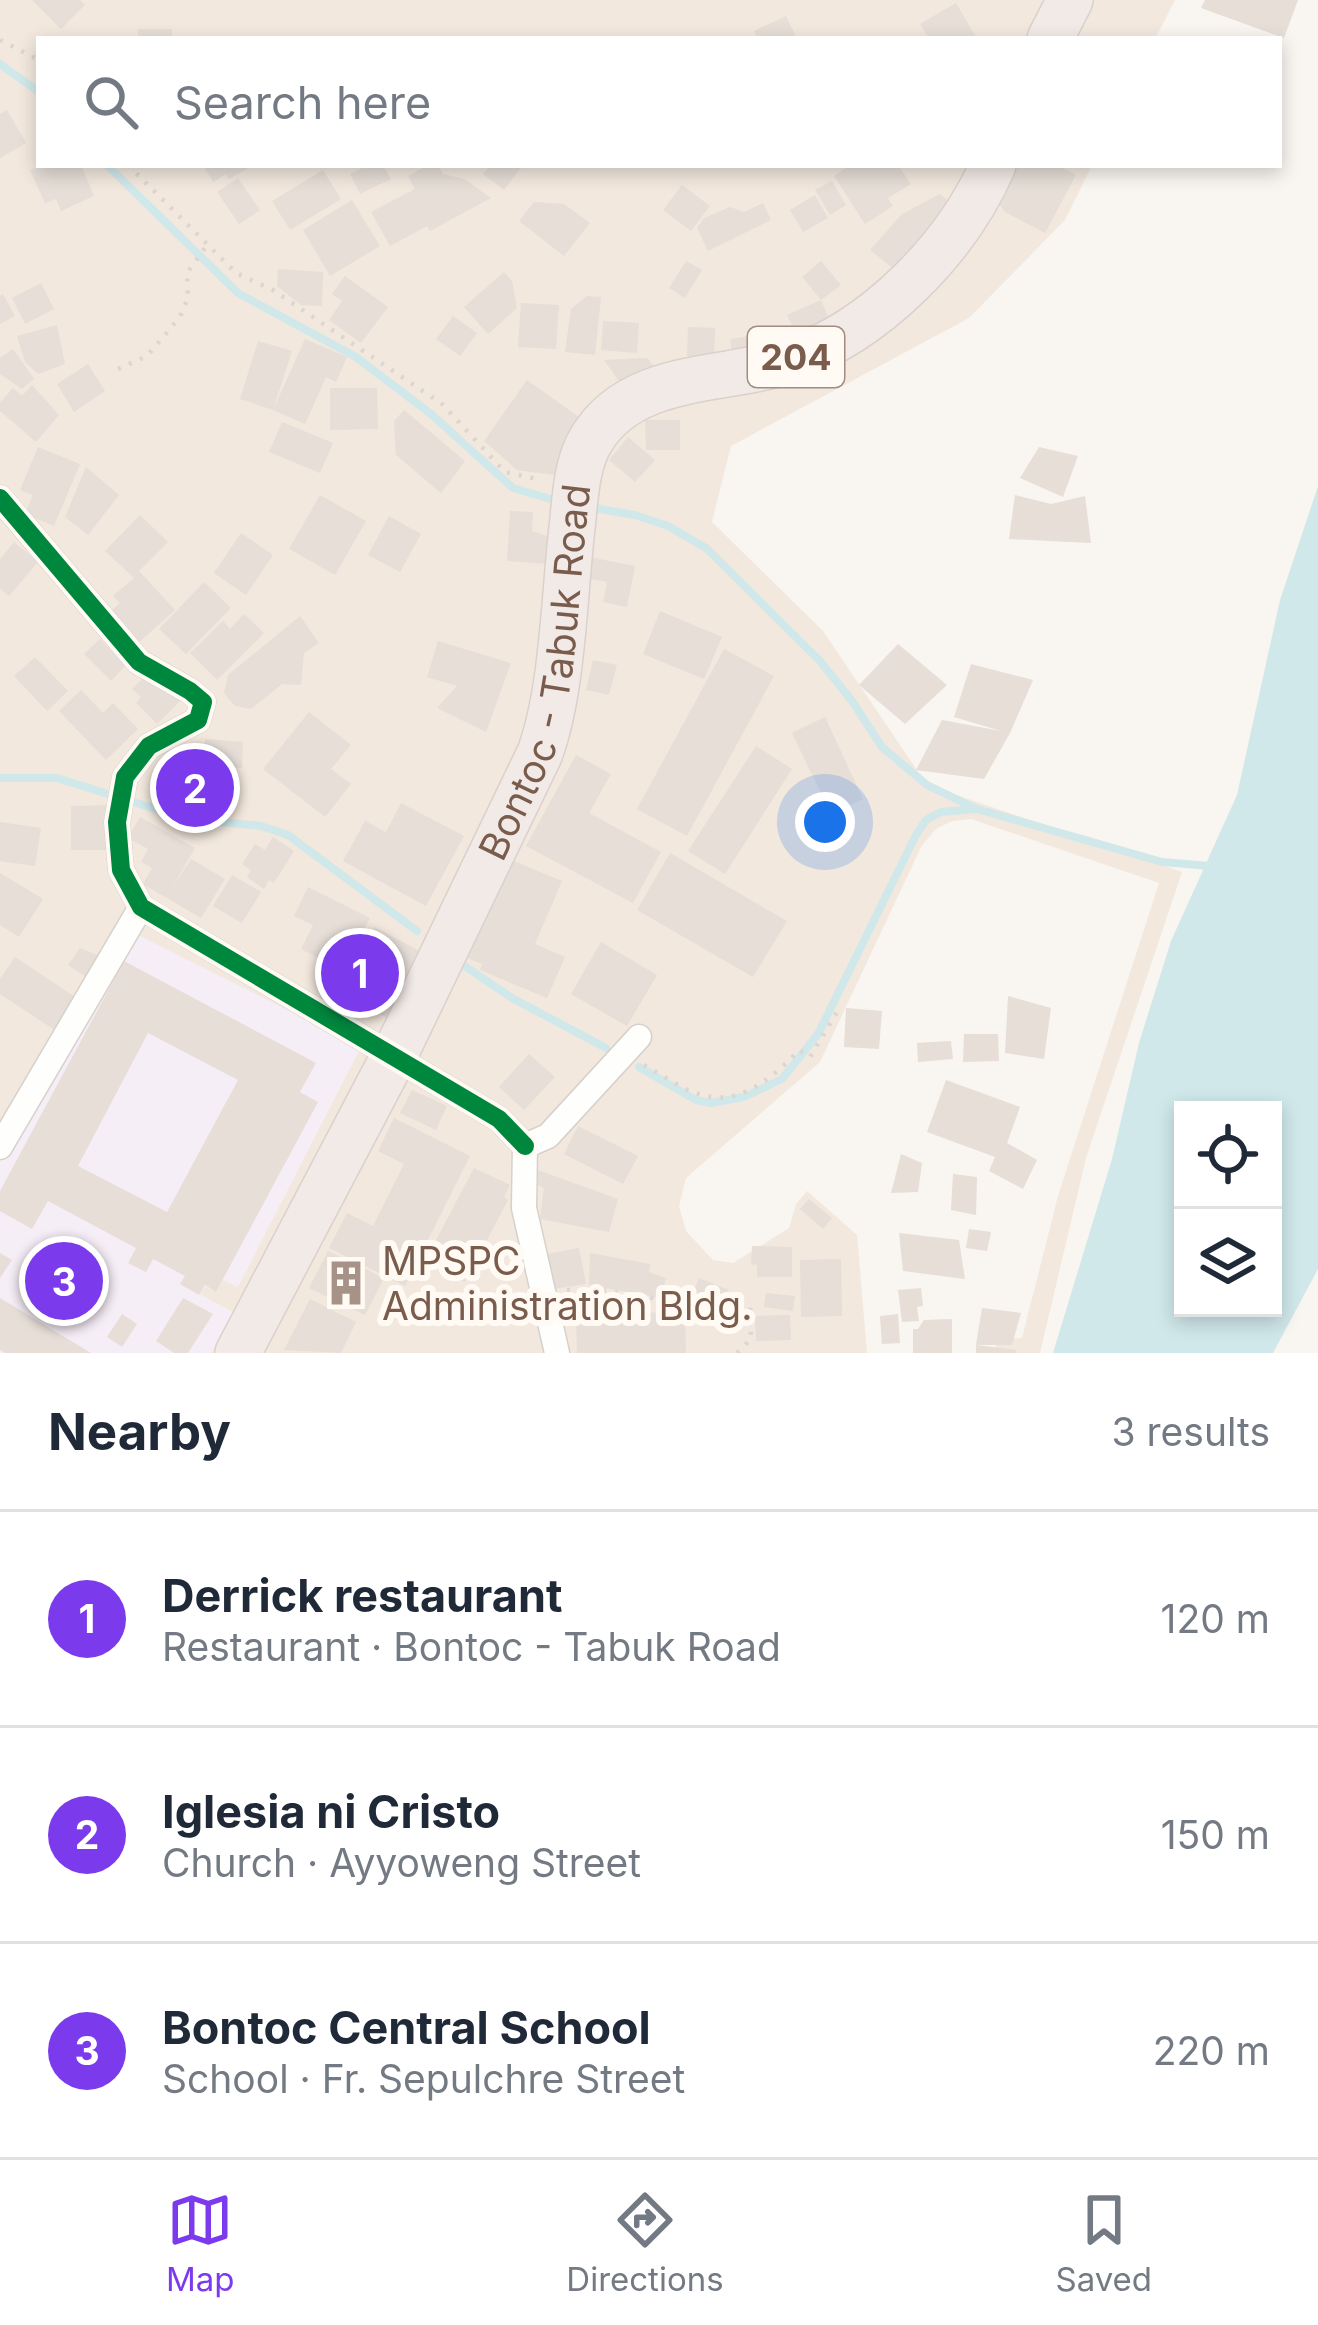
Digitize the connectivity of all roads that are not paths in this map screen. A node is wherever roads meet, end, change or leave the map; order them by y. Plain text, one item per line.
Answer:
1 (1070, 0) edge
2 (1052, 36) edge
3 (993, 168) edge
4 (0, 498) edge
5 (141, 907) junction
6 (631, 1045) road end
7 (394, 1056) junction
8 (525, 1146) junction
9 (0, 1147) edge
10 (238, 1353) edge
11 (557, 1353) edge

1 - 2 highway
3 - 7 highway, Bontoc - Tabuk Road / 204
4 - 5 street
5 - 7 street
5 - 9 street
6 - 8 street
7 - 8 street
7 - 10 highway, Bontoc - Tabuk Road / 204
8 - 11 street

